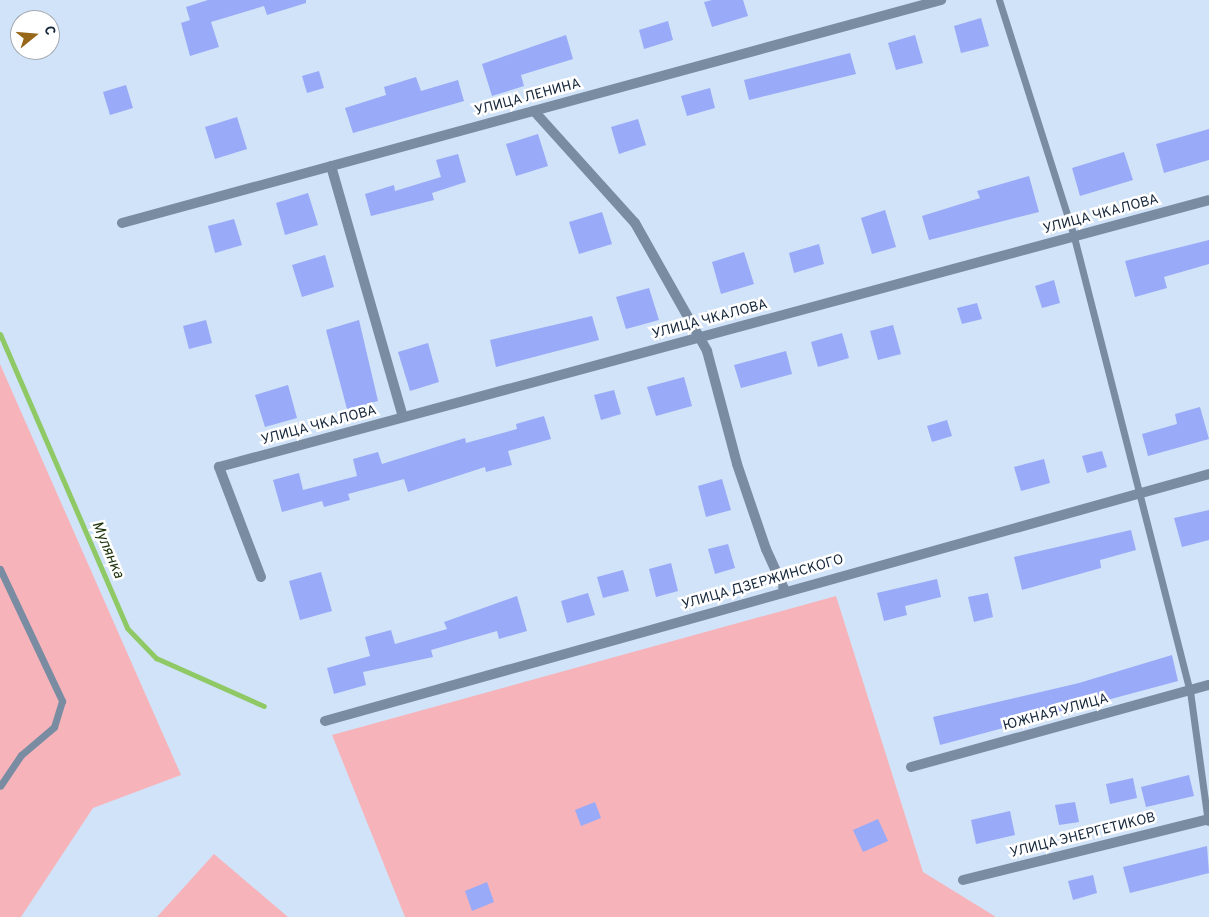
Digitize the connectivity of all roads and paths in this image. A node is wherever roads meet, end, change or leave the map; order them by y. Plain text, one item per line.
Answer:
1 (941, 0) edge
2 (998, 0) edge
3 (534, 111) junction
4 (331, 166) junction
5 (1209, 200) edge
6 (122, 223) dead end
7 (1074, 237) junction
8 (698, 338) junction
9 (403, 417) junction
10 (1209, 474) edge
11 (1140, 493) junction
12 (0, 570) edge
13 (261, 577) dead end
14 (785, 591) junction
15 (1209, 686) edge
16 (1190, 691) junction
17 (325, 721) dead end
18 (911, 767) dead end
19 (0, 786) edge
20 (1209, 821) edge
21 (963, 880) dead end

1 - 3 street, УЛИЦА ЛЕНИНА
2 - 7 lane
3 - 4 street, УЛИЦА ЛЕНИНА
3 - 8 street
4 - 6 street, УЛИЦА ЛЕНИНА
4 - 9 street
5 - 7 street, УЛИЦА ЧКАЛОВА
7 - 8 street, УЛИЦА ЧКАЛОВА
7 - 11 lane
8 - 9 street, УЛИЦА ЧКАЛОВА
8 - 14 street
9 - 13 street, УЛИЦА ЧКАЛОВА
10 - 11 street, УЛИЦА ДЗЕРЖИНСКОГО
11 - 14 street, УЛИЦА ДЗЕРЖИНСКОГО
11 - 16 lane
12 - 19 lane
14 - 17 street, УЛИЦА ДЗЕРЖИНСКОГО
15 - 16 street, ЮЖНАЯ УЛИЦА
16 - 18 street, ЮЖНАЯ УЛИЦА
16 - 20 lane
20 - 21 street, УЛИЦА ЭНЕРГЕТИКОВ

